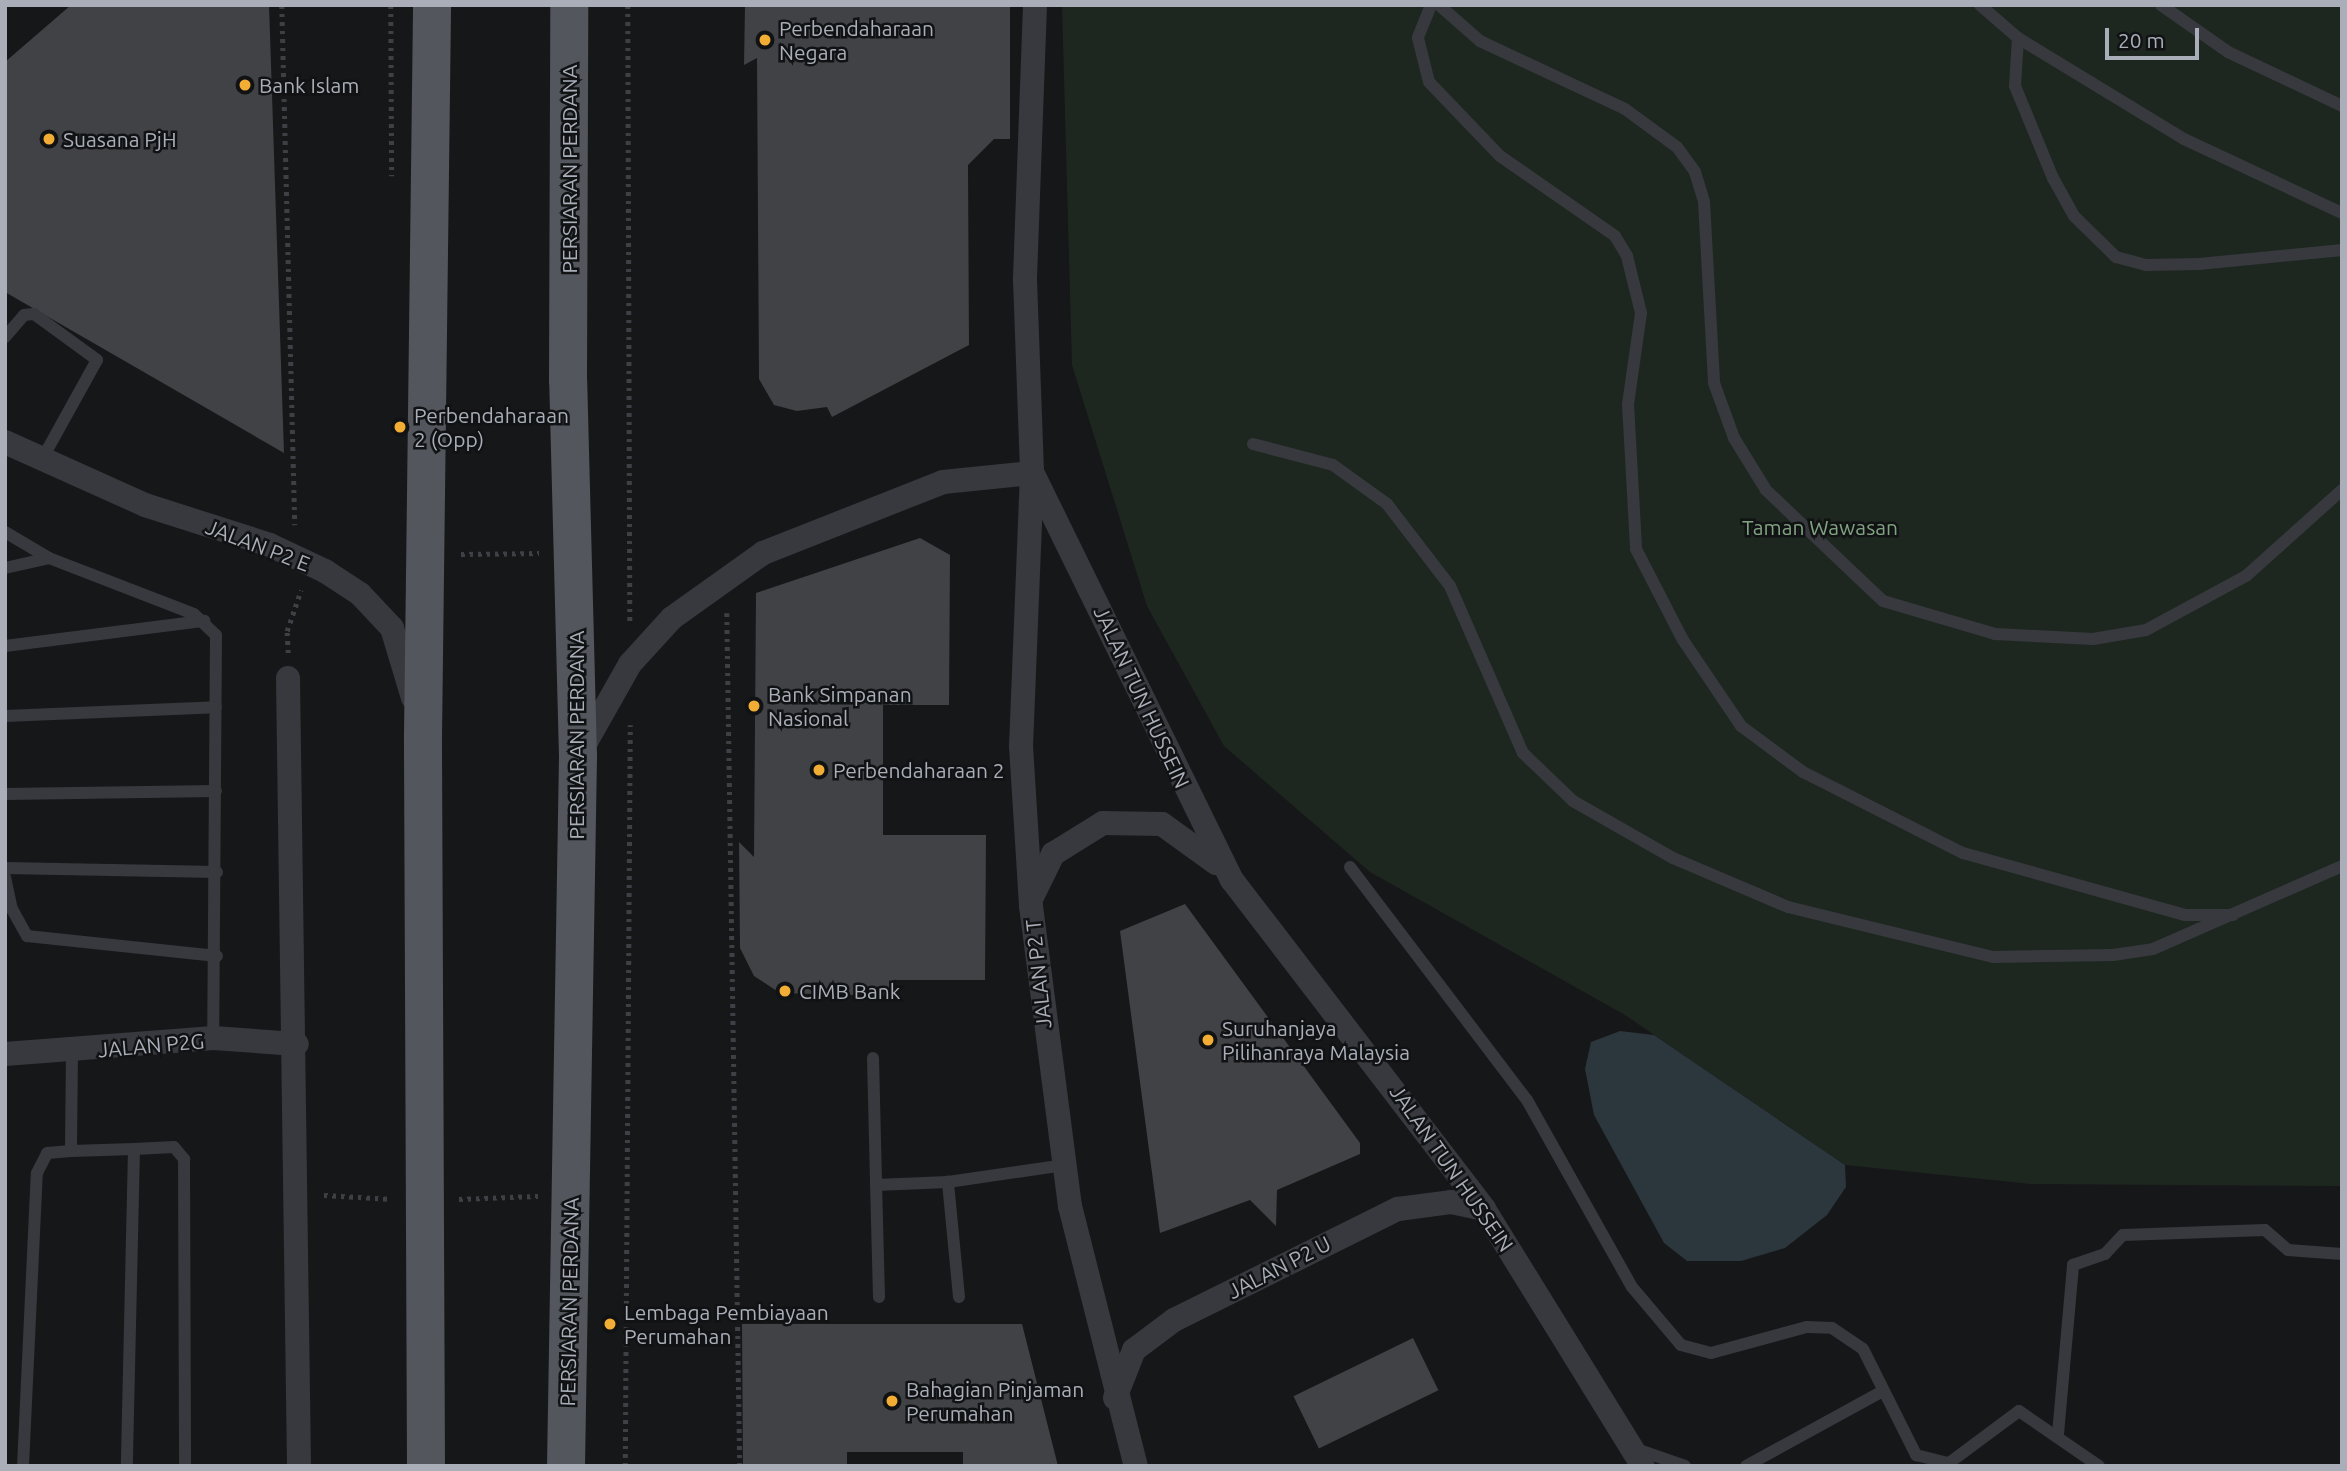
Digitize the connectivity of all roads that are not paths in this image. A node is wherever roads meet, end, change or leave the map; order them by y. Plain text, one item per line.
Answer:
1 (432, 5) edge
2 (569, 5) edge
3 (1035, 5) edge
4 (1431, 5) edge
5 (1440, 5) edge
6 (1980, 5) edge
7 (2161, 5) edge
8 (2018, 38) junction
9 (2342, 106) edge
10 (2342, 213) edge
11 (2342, 250) edge
12 (5, 337) edge
13 (5, 442) edge
14 (1253, 444) dead end
15 (40, 461) junction
16 (1032, 473) junction
17 (2342, 490) edge
18 (5, 532) edge
19 (49, 558) junction
20 (5, 568) edge
21 (204, 621) junction
22 (5, 646) edge
23 (288, 678) road end
24 (216, 707) junction
25 (5, 716) edge
26 (423, 736) junction
27 (578, 756) junction
28 (216, 791) junction
29 (5, 794) edge
30 (2342, 866) edge
31 (5, 867) edge
32 (1350, 867) dead end
33 (217, 873) junction
34 (5, 877) edge
35 (1232, 880) junction
36 (1031, 906) junction
37 (2233, 915) junction
38 (217, 956) junction
39 (213, 1038) junction
40 (297, 1044) junction
41 (72, 1052) junction
42 (5, 1054) edge
43 (873, 1058) dead end
44 (134, 1149) junction
45 (71, 1151) junction
46 (1064, 1165) junction
47 (948, 1182) junction
48 (876, 1185) junction
49 (1484, 1209) junction
50 (2342, 1254) edge
51 (879, 1297) dead end
52 (959, 1297) dead end
53 (1881, 1392) junction
54 (1115, 1399) junction
55 (2058, 1434) junction
56 (1638, 1457) edge
57 (1752, 1465) edge
58 (23, 1466) edge
59 (127, 1466) edge
60 (185, 1466) edge
61 (299, 1466) edge
62 (426, 1466) edge
63 (566, 1466) edge
64 (1136, 1466) edge
65 (1685, 1466) edge
66 (2099, 1466) edge

1 - 26 main road
2 - 27 main road, PERSIARAN PERDANA
3 - 16 street, JALAN P2 T
4 - 37 lane
5 - 17 lane
6 - 8 lane
7 - 9 lane
8 - 10 lane
8 - 11 lane
12 - 15 lane
13 - 15 street, JALAN P2 E
14 - 37 lane
15 - 26 street, JALAN P2 E
16 - 27 street
16 - 35 street, JALAN TUN HUSSEIN
16 - 36 street, JALAN P2 T
18 - 19 lane
19 - 20 lane
19 - 21 lane
21 - 22 lane
21 - 24 lane
23 - 40 street
24 - 25 lane
24 - 28 lane
26 - 62 main road
27 - 63 main road, PERSIARAN PERDANA
28 - 29 lane
28 - 33 lane
30 - 37 lane
31 - 33 lane
32 - 53 lane
33 - 38 lane
34 - 38 lane
35 - 36 street
35 - 49 street, JALAN TUN HUSSEIN
36 - 46 street, JALAN P2 T
38 - 39 lane
39 - 40 street, JALAN P2G
39 - 41 street, JALAN P2G
40 - 61 street
41 - 42 street, JALAN P2G
41 - 45 lane
43 - 48 lane
44 - 45 lane
44 - 59 lane
44 - 60 lane
45 - 58 lane
46 - 47 lane
46 - 54 street, JALAN P2 T
47 - 48 lane
47 - 52 lane
48 - 51 lane
49 - 54 street, JALAN P2 U
49 - 56 street, JALAN TUN HUSSEIN
50 - 55 lane
53 - 55 lane
53 - 57 lane
54 - 64 street, JALAN P2 T
55 - 66 lane
56 - 65 lane

